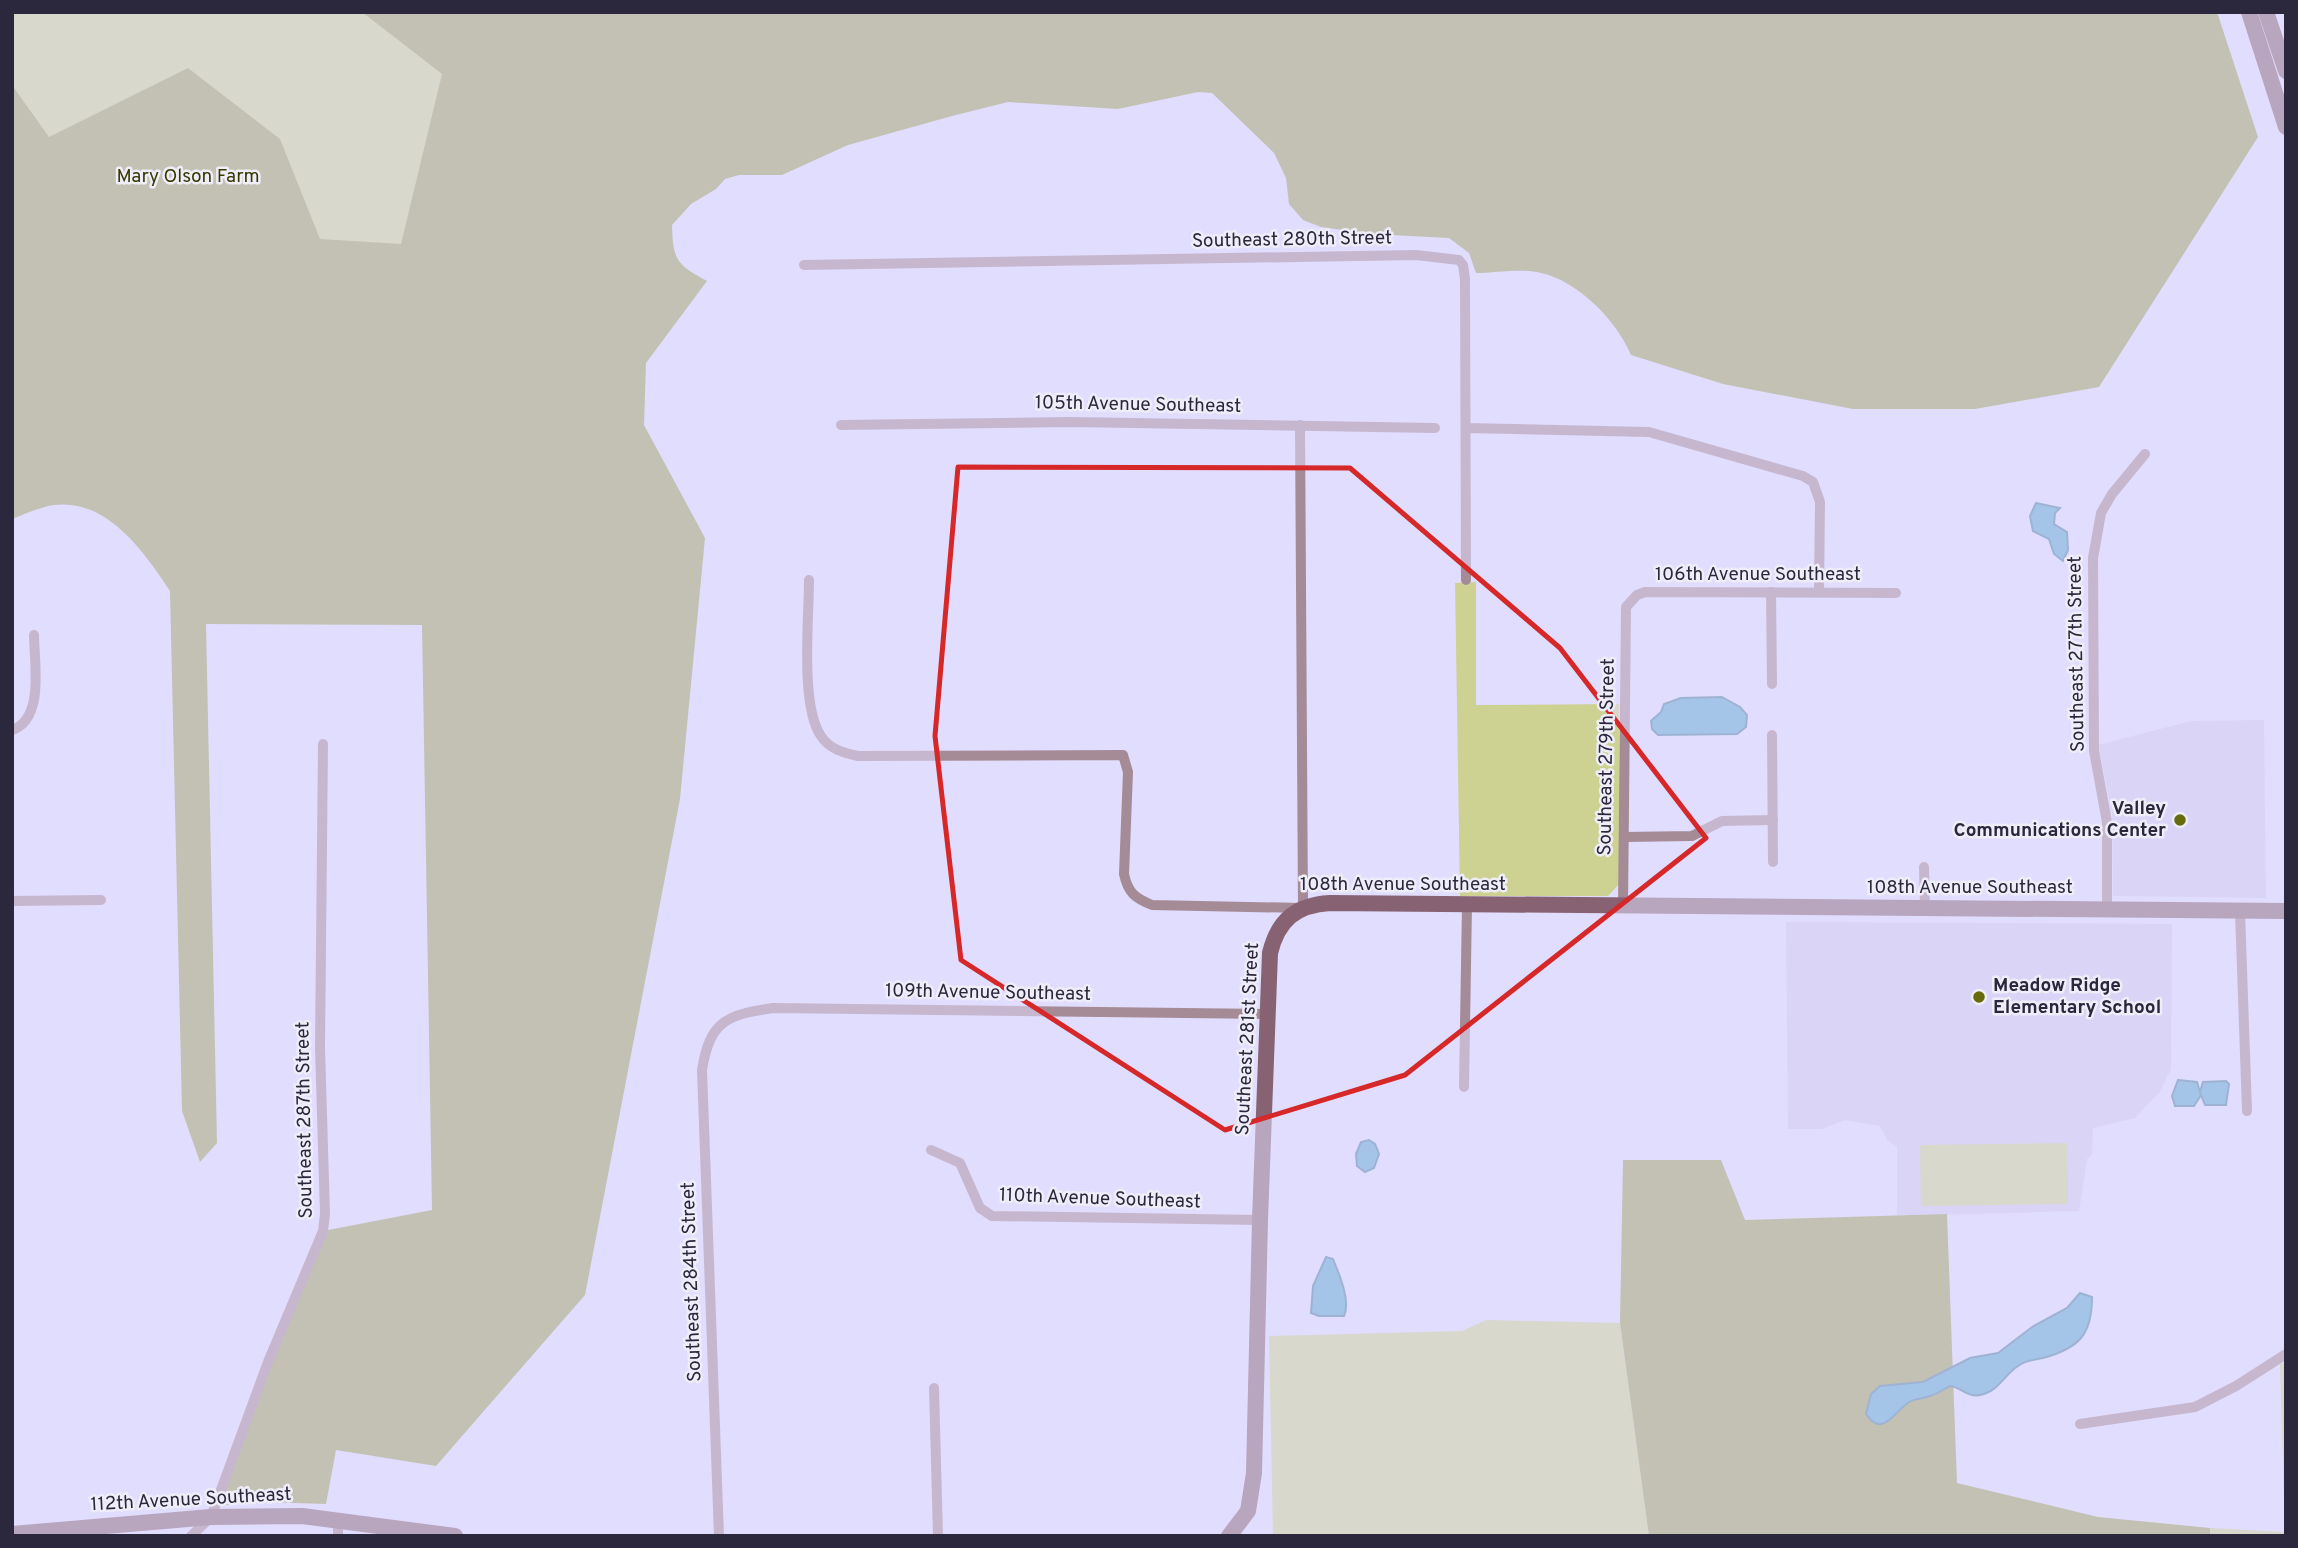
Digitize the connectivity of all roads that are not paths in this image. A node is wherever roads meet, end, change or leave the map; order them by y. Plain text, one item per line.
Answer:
1 (2249, 12) edge
2 (2266, 12) edge
3 (2286, 71) edge
4 (2286, 127) edge
5 (804, 265) dead end
6 (841, 425) dead end
7 (1300, 425) junction
8 (1435, 428) dead end
9 (1466, 428) junction
10 (2145, 454) dead end
11 (809, 580) dead end
12 (1466, 580) dead end
13 (1771, 592) junction
14 (1819, 592) junction
15 (1896, 593) dead end
16 (1626, 607) joint
17 (34, 635) dead end
18 (1772, 684) dead end
19 (12, 730) edge
20 (1772, 735) dead end
21 (323, 744) dead end
22 (1773, 820) junction
23 (1624, 837) junction
24 (1773, 862) dead end
25 (1924, 867) dead end
26 (101, 900) dead end
27 (12, 901) edge
28 (1467, 905) junction
29 (1623, 906) junction
30 (1303, 908) junction
31 (1925, 909) junction
32 (2107, 910) junction
33 (2286, 911) edge
34 (2240, 912) junction
35 (1268, 1014) junction
36 (714, 1029) joint
37 (1464, 1087) dead end
38 (2247, 1111) dead end
39 (931, 1150) dead end
40 (1260, 1220) junction
41 (2286, 1354) edge
42 (934, 1388) dead end
43 (2081, 1424) dead end
44 (211, 1517) junction
45 (338, 1528) edge
46 (12, 1534) edge
47 (191, 1536) edge
48 (455, 1536) edge
49 (719, 1536) edge
50 (938, 1536) edge
51 (1229, 1536) edge

1 - 4 street
2 - 3 street
5 - 9 street, Southeast 280th Street
6 - 7 street, 105th Avenue Southeast
7 - 8 street, 105th Avenue Southeast
7 - 30 street
9 - 12 street, Southeast 280th Street
9 - 14 street
10 - 32 street, Southeast 277th Street
11 - 30 street, 108th Avenue Southeast
13 - 14 street, 106th Avenue Southeast
13 - 16 street, 106th Avenue Southeast
13 - 18 street
14 - 15 street, 106th Avenue Southeast
16 - 23 street, Southeast 279th Street
17 - 19 street
20 - 22 street
21 - 44 street, Southeast 287th Street
22 - 23 street
22 - 24 street
23 - 29 street, Southeast 279th Street
25 - 31 street
26 - 27 street
28 - 29 street, 108th Avenue Southeast
28 - 30 street, 108th Avenue Southeast
28 - 37 street
29 - 31 street, 108th Avenue Southeast
30 - 35 street, Southeast 281st Street
31 - 32 street, 108th Avenue Southeast
32 - 34 street, 108th Avenue Southeast
33 - 34 street, 108th Avenue Southeast
34 - 38 street
35 - 36 street, 109th Avenue Southeast
35 - 40 street, Southeast 281st Street
36 - 49 street, Southeast 284th Street
39 - 40 street, 110th Avenue Southeast
40 - 51 street, Southeast 281st Street
41 - 43 street
42 - 50 street
44 - 45 street, 112th Avenue Southeast
44 - 46 street, 112th Avenue Southeast
44 - 47 street
45 - 48 street, 112th Avenue Southeast

